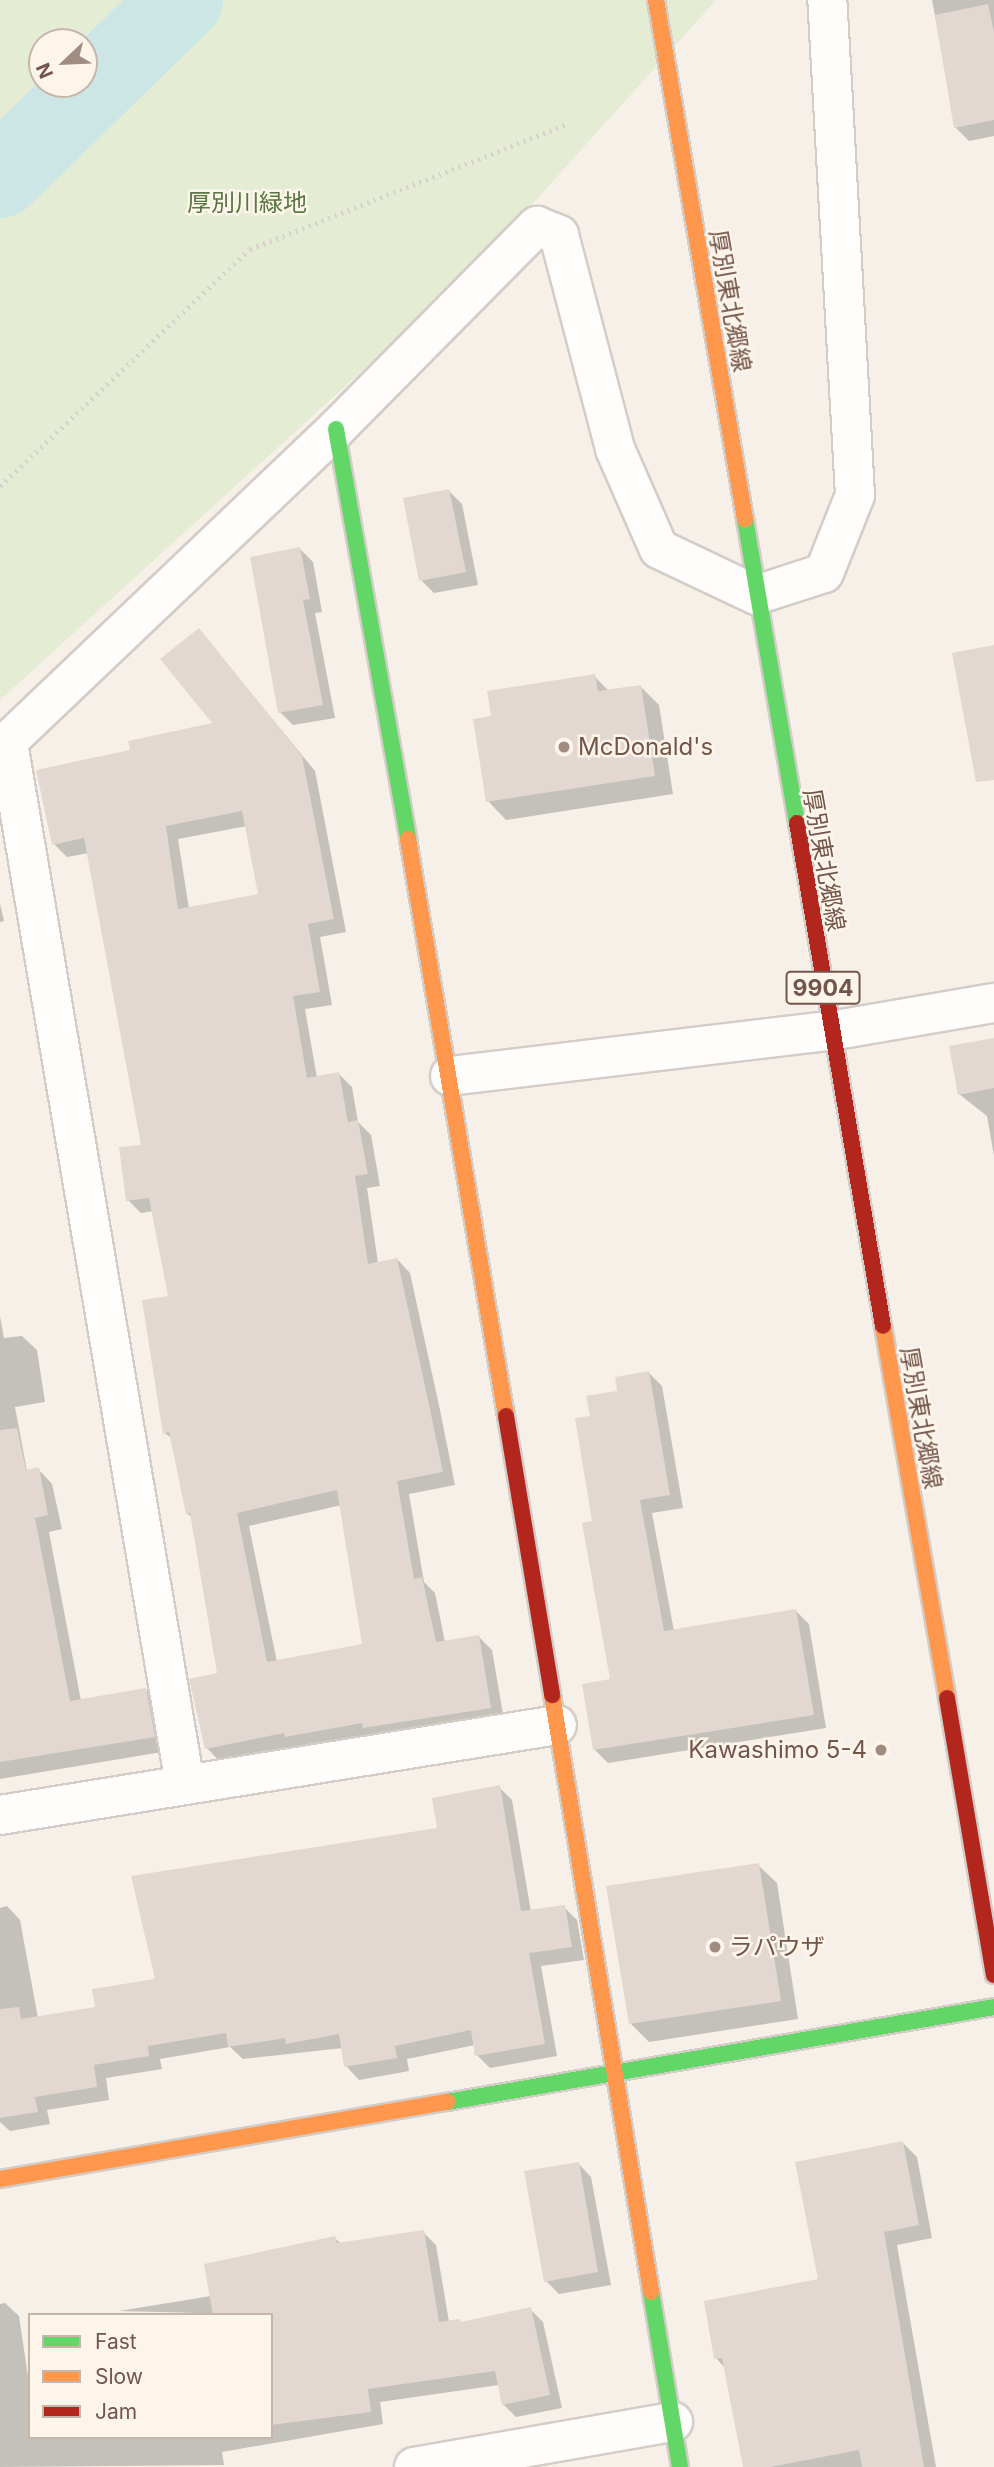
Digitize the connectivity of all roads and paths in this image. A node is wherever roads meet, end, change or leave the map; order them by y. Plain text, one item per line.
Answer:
1 (656, 0) edge
2 (827, 0) edge
3 (565, 125) dead end
4 (336, 429) junction
5 (0, 486) edge
6 (757, 595) junction
7 (4, 746) edge
8 (994, 1003) edge
9 (830, 1031) junction
10 (450, 1076) junction
11 (557, 1725) junction
12 (186, 1784) junction
13 (0, 1815) edge
14 (994, 1975) edge
15 (994, 2007) edge
16 (617, 2073) junction
17 (0, 2179) edge
18 (673, 2422) junction
19 (414, 2467) edge
20 (680, 2467) edge

1 - 6 street, 厚別東北郷線 / 9904
2 - 6 street
3 - 5 path
4 - 6 street
4 - 7 street
4 - 10 street
6 - 9 street, 厚別東北郷線 / 9904
7 - 12 street
8 - 9 street
9 - 10 street
9 - 14 street, 厚別東北郷線 / 9904
10 - 11 street
11 - 12 street
11 - 16 street
12 - 13 street
15 - 16 street
16 - 17 street
16 - 18 street
18 - 19 street
18 - 20 street

